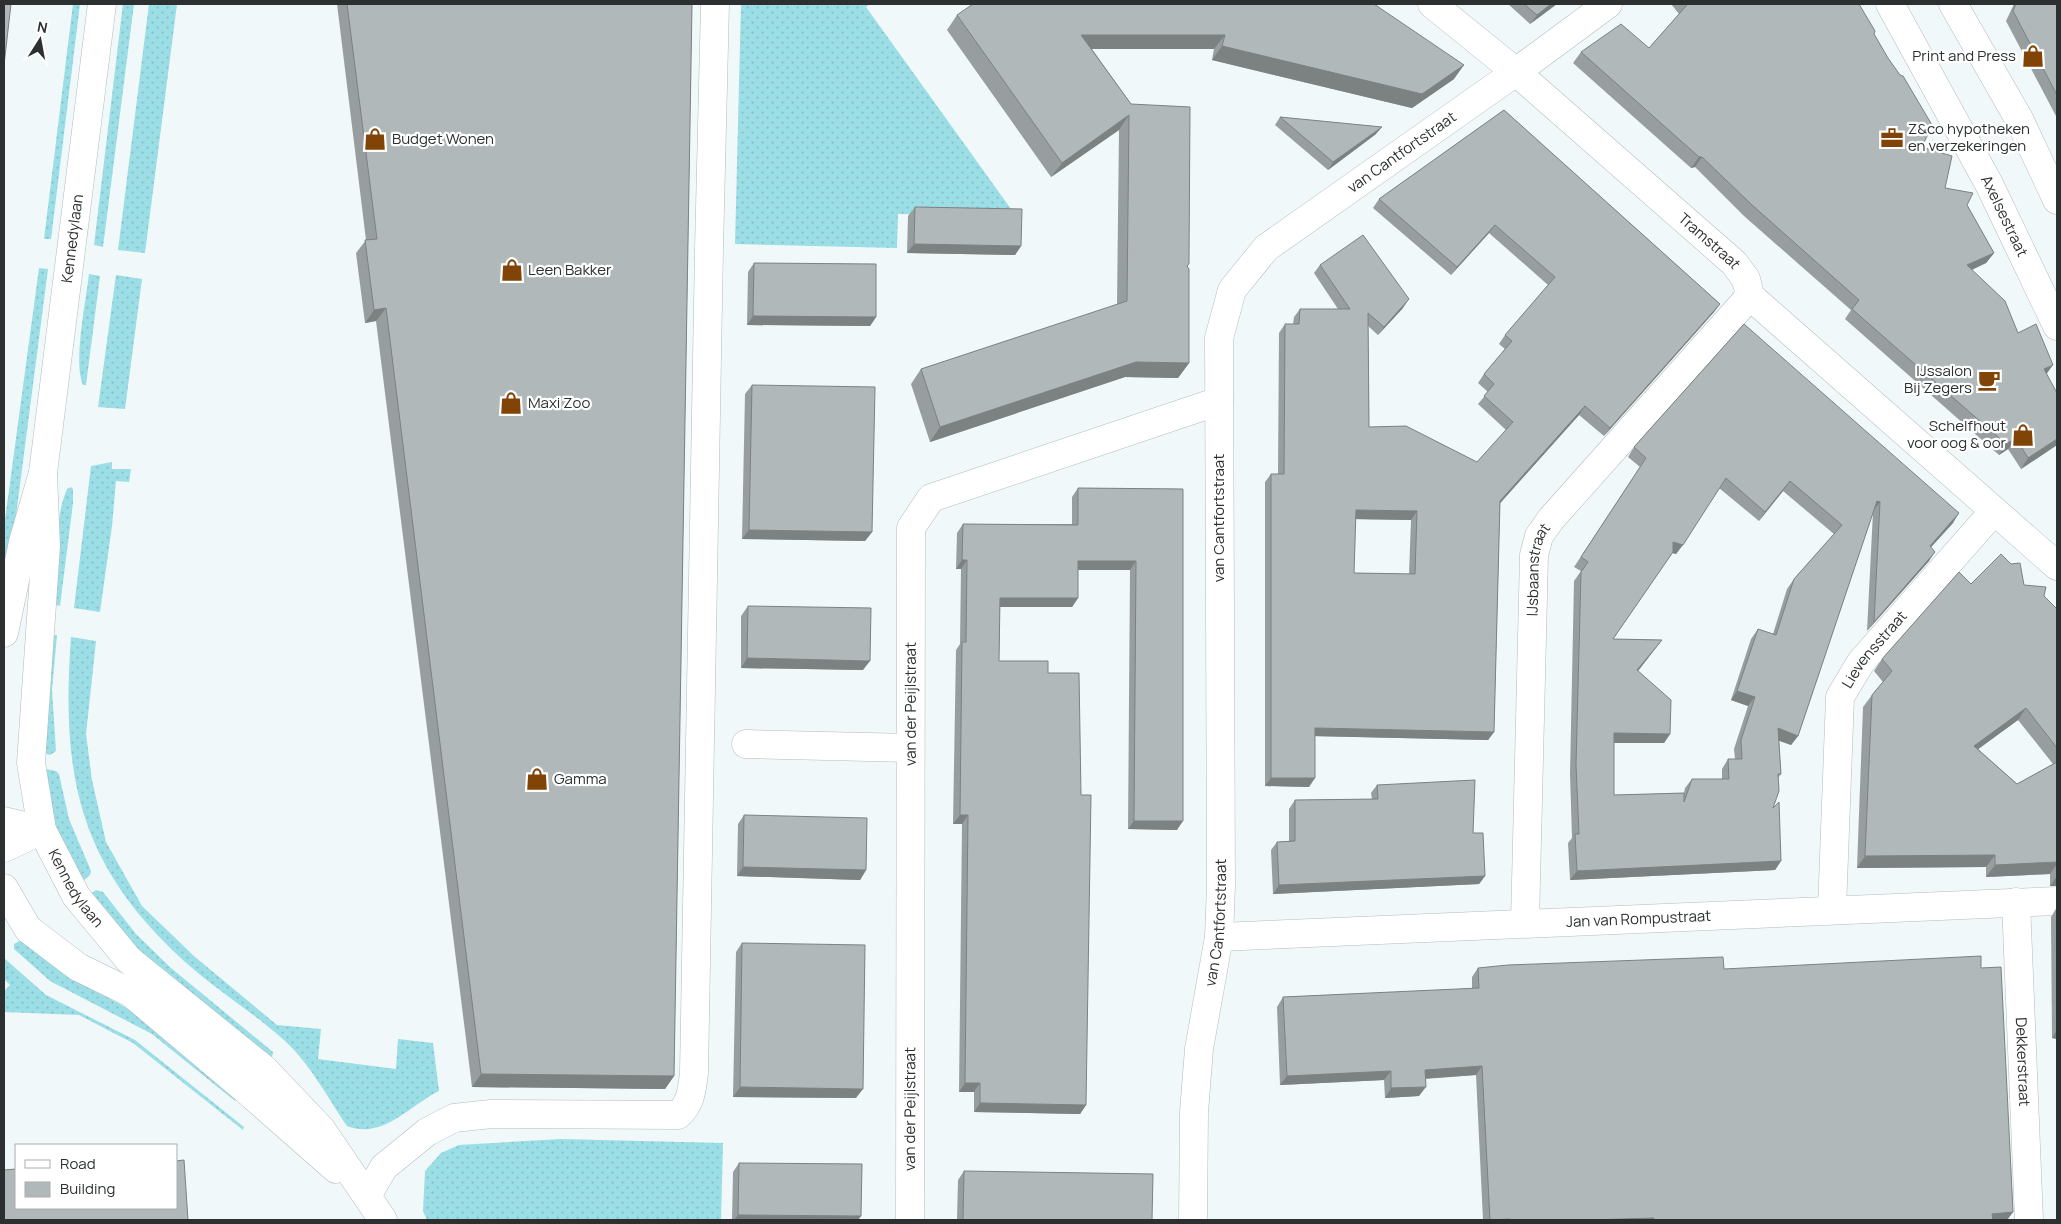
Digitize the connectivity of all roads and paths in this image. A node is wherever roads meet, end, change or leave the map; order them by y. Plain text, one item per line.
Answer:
1 (102, 4) edge
2 (715, 4) edge
3 (1432, 4) edge
4 (1608, 4) edge
5 (1890, 4) edge
6 (1953, 4) edge
7 (1516, 72) junction
8 (2057, 200) edge
9 (1750, 296) junction
10 (2057, 326) edge
11 (1219, 401) junction
12 (43, 473) junction
13 (1994, 511) junction
14 (2057, 566) edge
15 (4, 633) edge
16 (746, 744) dead end
17 (910, 748) junction
18 (4, 821) edge
19 (42, 830) junction
20 (4, 848) edge
21 (4, 888) edge
22 (2057, 901) edge
23 (2016, 902) junction
24 (1832, 910) junction
25 (1525, 923) junction
26 (1219, 937) junction
27 (367, 1196) junction
28 (383, 1220) edge
29 (910, 1220) edge
30 (1193, 1220) edge
31 (2029, 1220) edge

1 - 12 street, Kennedylaan
2 - 27 street
3 - 7 street, Tramstraat
4 - 7 street, van Cantfortstraat
5 - 10 street, Axelsestraat
6 - 8 street
7 - 9 street, Tramstraat
7 - 11 street, van Cantfortstraat
9 - 13 street, Tramstraat
9 - 25 street, IJsbaanstraat
11 - 17 street, van der Peijlstraat
11 - 26 street, van Cantfortstraat
12 - 15 street, Kennedylaan
12 - 19 street, Kennedylaan
13 - 14 street
13 - 24 street, Lievensstraat
16 - 17 street
17 - 29 street, van der Peijlstraat
18 - 19 street
19 - 20 street
19 - 27 street, Kennedylaan
21 - 27 street, Kennedylaan
22 - 23 street, Jan van Rompustraat
23 - 24 street, Jan van Rompustraat
23 - 31 street, Dekkerstraat
24 - 25 street, Jan van Rompustraat
25 - 26 street, Jan van Rompustraat
26 - 30 street, van Cantfortstraat
27 - 28 street, Kennedylaan

